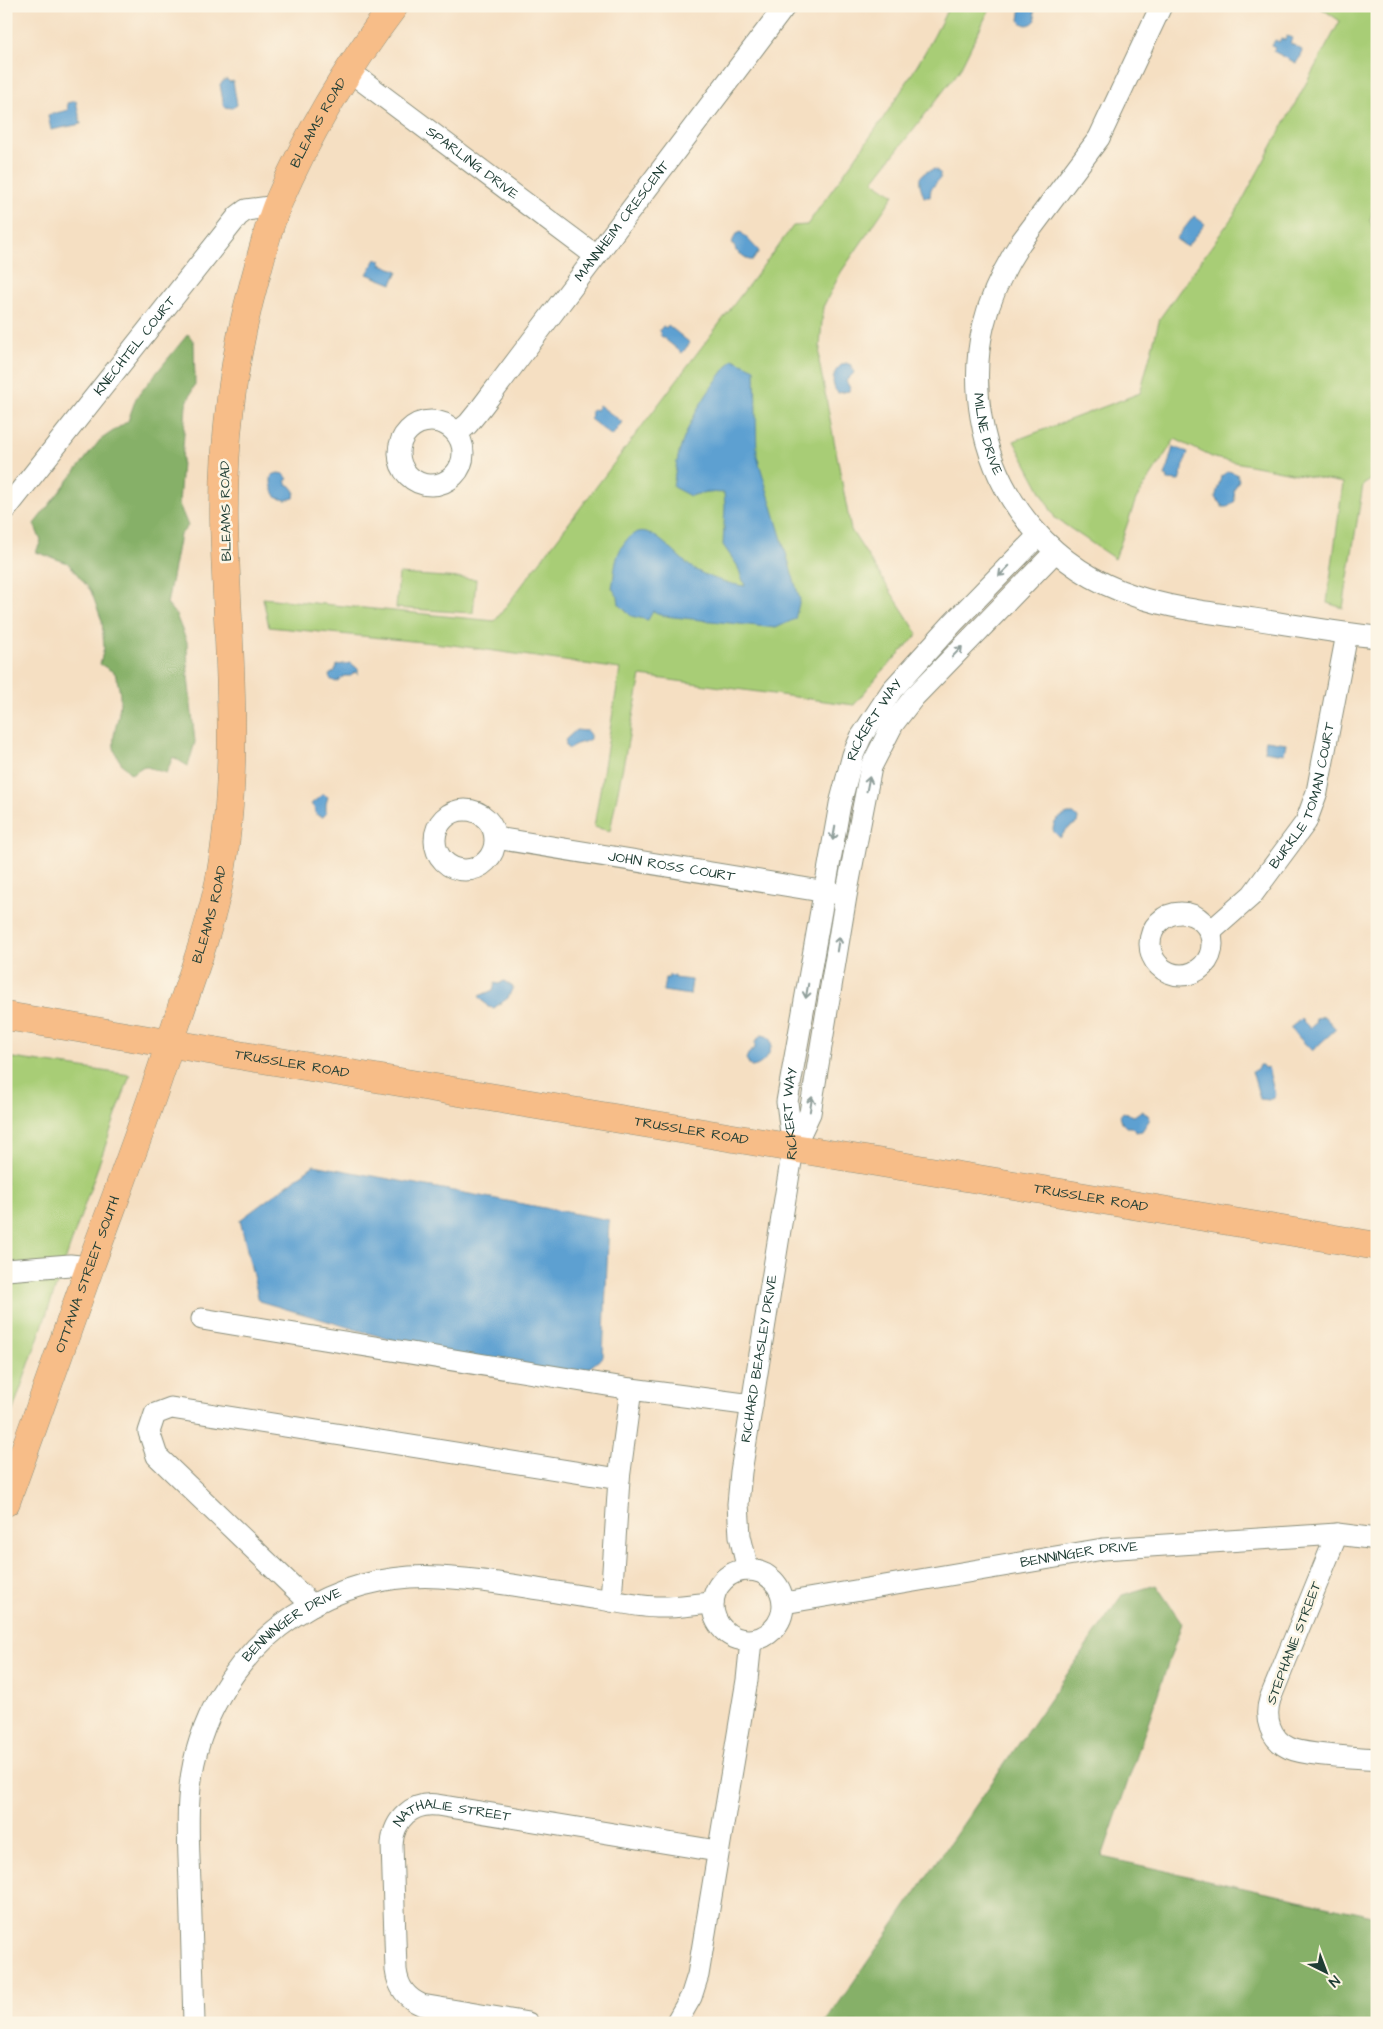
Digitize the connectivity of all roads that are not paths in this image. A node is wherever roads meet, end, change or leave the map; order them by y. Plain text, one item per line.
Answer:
1 (394, 6) edge
2 (785, 6) edge
3 (1161, 6) edge
4 (348, 70) junction
5 (277, 206) junction
6 (596, 256) junction
7 (456, 433) dead end
8 (6, 510) edge
9 (1038, 536) junction
10 (1055, 552) junction
11 (1347, 634) junction
12 (1377, 636) edge
13 (496, 838) dead end
14 (824, 891) junction
15 (846, 896) junction
16 (1210, 932) dead end
17 (6, 1016) edge
18 (169, 1045) junction
19 (792, 1149) junction
20 (1377, 1246) edge
21 (90, 1267) junction
22 (6, 1270) edge
23 (202, 1319) dead end
24 (632, 1389) junction
25 (752, 1405) junction
26 (619, 1479) junction
27 (6, 1502) edge
28 (1337, 1534) junction
29 (1377, 1539) edge
30 (748, 1570) junction
31 (611, 1600) junction
32 (713, 1603) junction
33 (784, 1603) junction
34 (312, 1605) junction
35 (751, 1641) junction
36 (1377, 1759) edge
37 (717, 1851) junction
38 (194, 2023) edge
39 (528, 2023) edge
40 (676, 2023) edge

1 - 4 main road, BLEAMS ROAD
2 - 6 street, MANNHEIM CRESCENT
3 - 9 street, MILNE DRIVE
4 - 5 main road, BLEAMS ROAD
4 - 6 street, SPARLING DRIVE
5 - 8 street, KNECHTEL COURT
5 - 18 main road, BLEAMS ROAD
6 - 7 street, MANNHEIM CRESCENT
9 - 10 street, MILNE DRIVE
9 -> 14 street, RICKERT WAY
10 - 11 street, MILNE DRIVE
15 -> 10 street, RICKERT WAY
11 - 12 street, MILNE DRIVE
11 - 16 street, BURKLE TOMAN COURT
13 - 14 street, JOHN ROSS COURT
14 - 15 street, JOHN ROSS COURT
14 -> 19 street, RICKERT WAY
19 -> 15 street, RICKERT WAY
17 - 18 main road, TRUSSLER ROAD
18 - 19 main road, TRUSSLER ROAD
18 - 21 main road, OTTAWA STREET SOUTH
19 - 20 main road, TRUSSLER ROAD
19 - 25 street, RICHARD BEASLEY DRIVE
21 - 22 street
21 - 27 main road, OTTAWA STREET SOUTH
23 - 24 street
24 - 25 street
24 - 26 street
25 - 30 street, RICHARD BEASLEY DRIVE
26 - 31 street
26 - 34 street
28 - 29 street, BENNINGER DRIVE
28 - 33 street, BENNINGER DRIVE
28 - 36 street, STEPHANIE STREET
30 - 32 street
30 - 33 street
31 - 32 street, BENNINGER DRIVE
31 - 34 street, BENNINGER DRIVE
32 - 35 street
33 - 35 street
34 - 38 street, BENNINGER DRIVE
35 - 37 street
37 - 39 street, NATHALIE STREET
37 - 40 street

